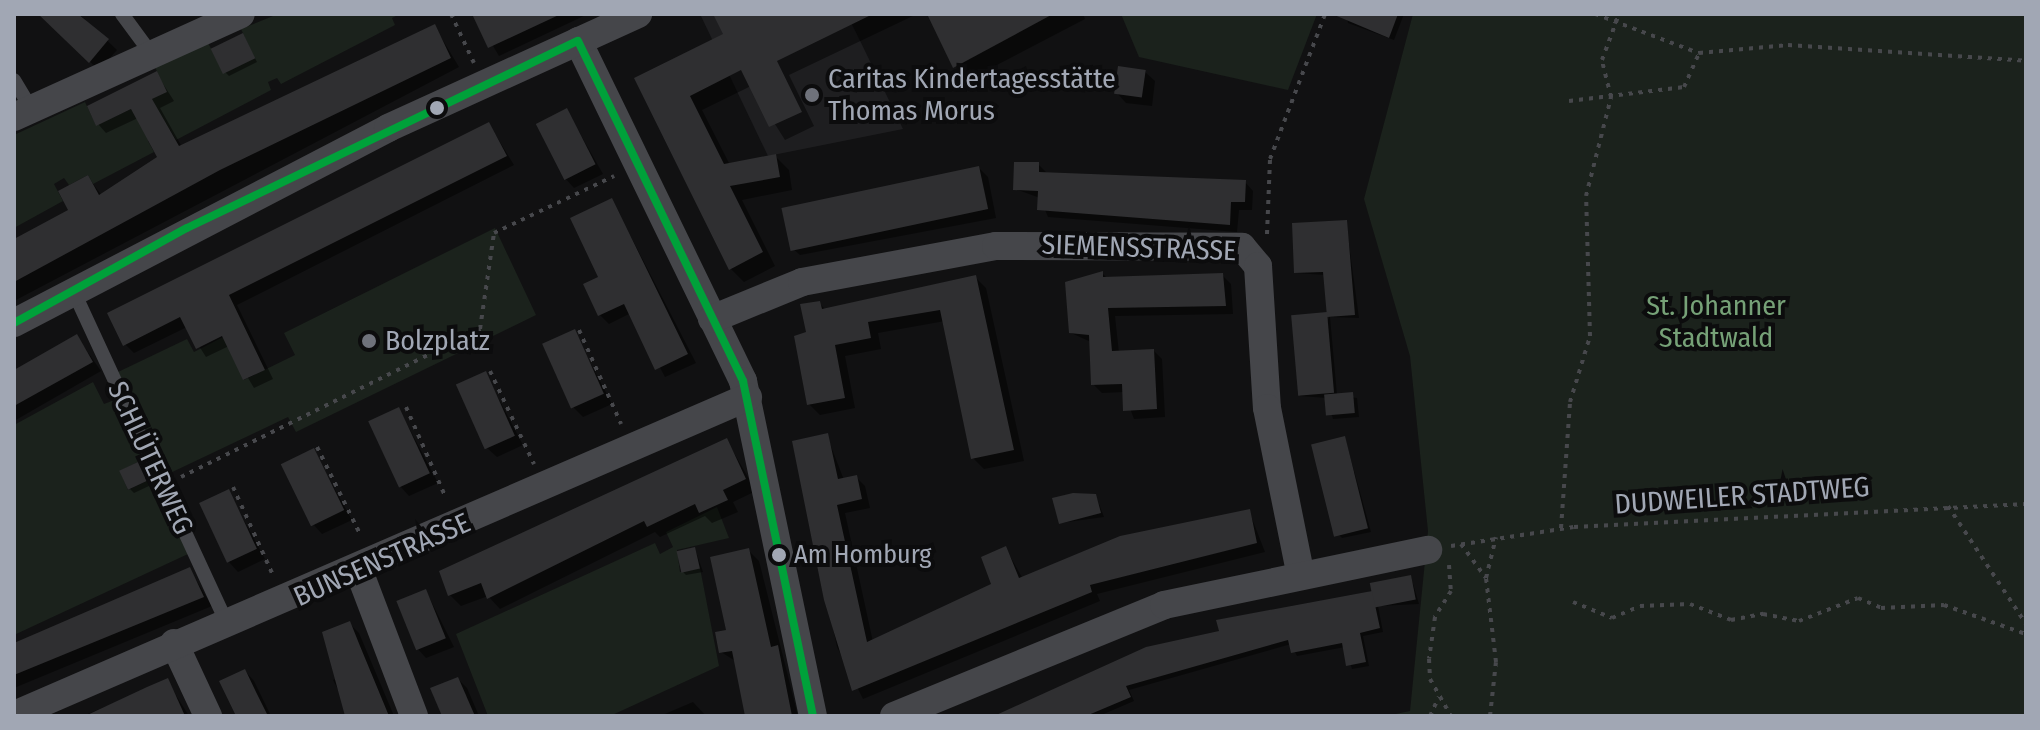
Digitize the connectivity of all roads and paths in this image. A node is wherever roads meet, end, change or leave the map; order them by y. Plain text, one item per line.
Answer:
1 (122, 14) edge
2 (241, 14) edge
3 (451, 14) edge
4 (638, 14) edge
5 (1325, 14) edge
6 (1595, 14) edge
7 (1619, 14) edge
8 (1617, 24) junction
9 (578, 41) junction
10 (150, 52) junction
11 (1699, 53) junction
12 (2026, 61) edge
13 (14, 80) edge
14 (483, 83) junction
15 (1611, 97) junction
16 (1569, 101) dead end
17 (23, 112) edge
18 (600, 183) dead end
19 (1267, 231) dead end
20 (73, 290) junction
21 (712, 319) junction
22 (14, 323) edge
23 (579, 330) dead end
24 (490, 371) dead end
25 (748, 397) junction
26 (406, 407) dead end
27 (317, 447) dead end
28 (632, 449) junction
29 (163, 486) junction
30 (233, 487) dead end
31 (545, 488) junction
32 (2026, 504) edge
33 (1948, 506) junction
34 (459, 526) junction
35 (1561, 528) junction
36 (1496, 537) junction
37 (1438, 548) joint
38 (367, 567) junction
39 (1300, 572) junction
40 (1486, 578) junction
41 (286, 602) junction
42 (1573, 602) dead end
43 (2026, 624) edge
44 (228, 626) junction
45 (2026, 634) edge
46 (174, 643) junction
47 (1439, 697) junction
48 (14, 715) edge
49 (208, 716) edge
50 (414, 716) edge
51 (813, 716) edge
52 (894, 716) edge
53 (1430, 716) edge
54 (1451, 716) edge
55 (1490, 716) edge

1 - 10 lane
2 - 10 street
3 - 14 path
4 - 9 street
5 - 19 path
6 - 8 path
7 - 8 path
8 - 11 path
8 - 15 path
9 - 14 street
9 - 21 street
10 - 17 street
11 - 12 path
11 - 15 path
13 - 17 lane
14 - 20 street
15 - 16 path
15 - 35 path
18 - 29 path
20 - 22 street
20 - 29 lane, SCHLÜTERWEG
21 - 25 street
21 - 39 street, SIEMENSSTRASSE
23 - 28 path
24 - 31 path
25 - 28 street, BUNSENSTRASSE
25 - 51 street
26 - 34 path
27 - 38 path
28 - 31 street, BUNSENSTRASSE
29 - 44 lane, SCHLÜTERWEG
30 - 41 path
31 - 34 street, BUNSENSTRASSE
32 - 33 path, DUDWEILER STADTWEG
33 - 35 path, DUDWEILER STADTWEG
33 - 43 path
34 - 38 street, BUNSENSTRASSE
35 - 36 path, DUDWEILER STADTWEG
36 - 40 path
36 - 40 path, DUDWEILER STADTWEG
37 - 39 street
37 - 47 path
38 - 41 street, BUNSENSTRASSE
38 - 50 street
39 - 52 street
40 - 55 path
41 - 44 street, BUNSENSTRASSE
42 - 45 path
44 - 46 street, BUNSENSTRASSE
46 - 48 street, BUNSENSTRASSE
46 - 49 street
47 - 53 path
47 - 54 path

